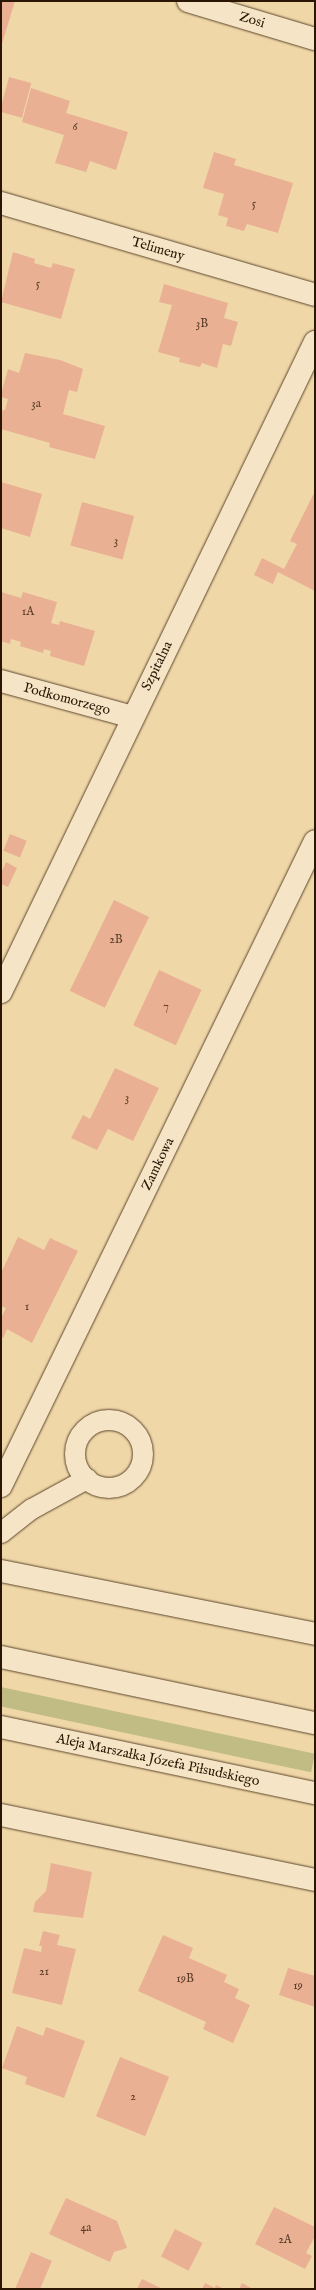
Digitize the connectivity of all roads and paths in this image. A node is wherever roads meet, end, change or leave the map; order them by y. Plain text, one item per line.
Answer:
1 (188, 1) edge
2 (315, 39) edge
3 (1, 203) edge
4 (315, 296) edge
5 (315, 342) edge
6 (1, 681) edge
7 (133, 717) junction
8 (315, 841) edge
9 (1, 992) edge
10 (87, 1479) dead end
11 (1, 1486) edge
12 (1, 1533) edge
13 (1, 1571) edge
14 (315, 1634) edge
15 (1, 1657) edge
16 (315, 1723) edge
17 (1, 1727) edge
18 (315, 1793) edge
19 (1, 1815) edge
20 (315, 1880) edge

1 - 2 street, Zosi
3 - 4 street, Telimeny
5 - 7 street, Szpitalna
6 - 7 street, Podkomorzego
7 - 9 street, Szpitalna
8 - 11 street, Zamkowa
10 - 12 lane
13 - 14 street
15 - 16 street
17 - 18 street, Aleja Marszałka Józefa Piłsudskiego
19 - 20 street

